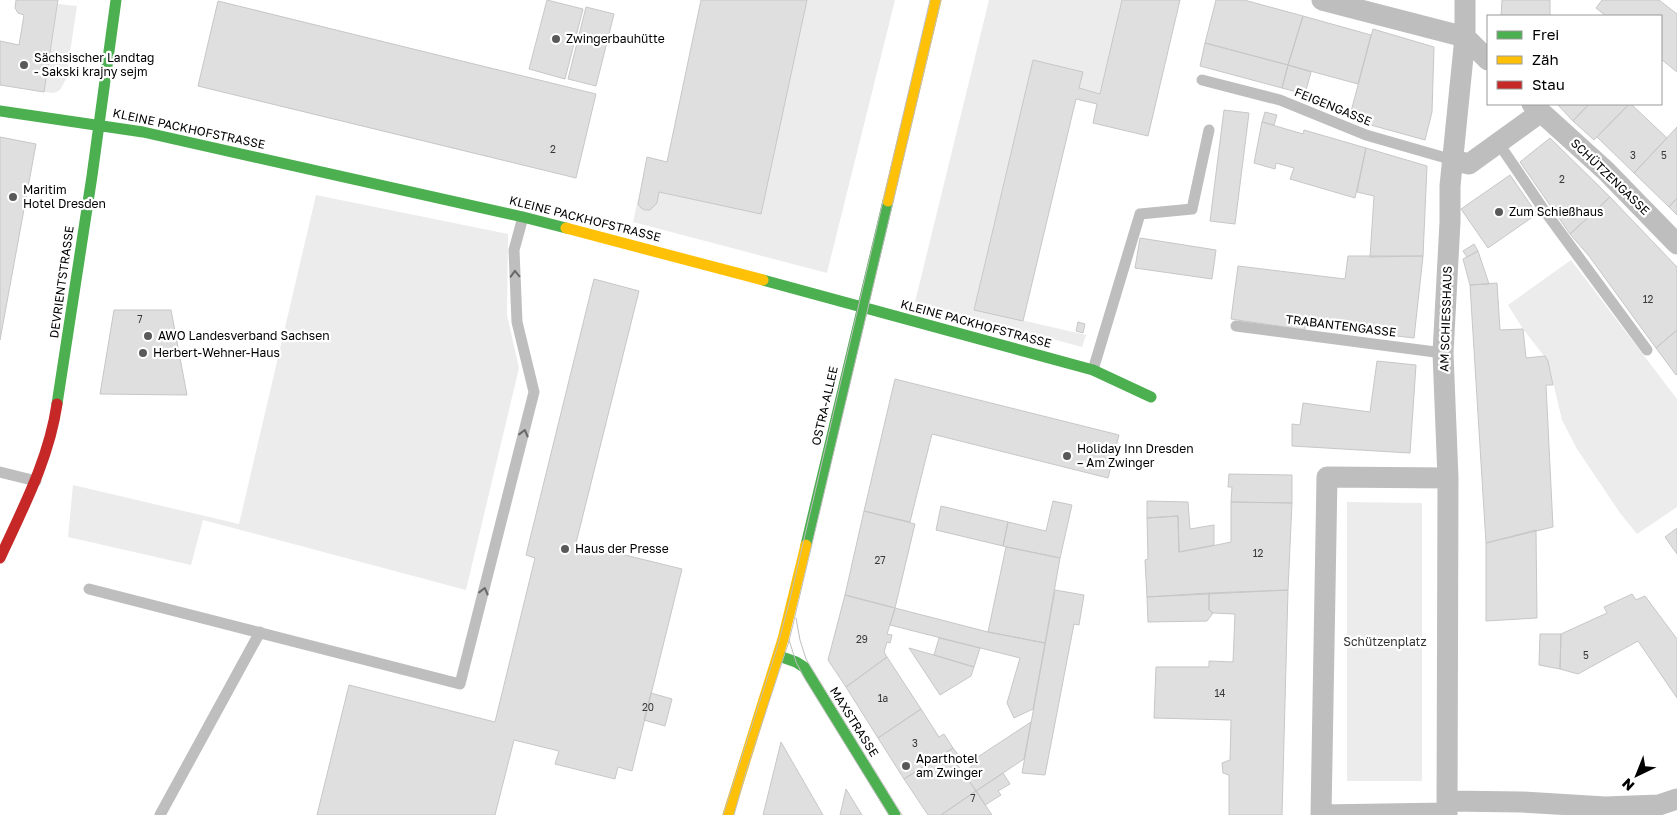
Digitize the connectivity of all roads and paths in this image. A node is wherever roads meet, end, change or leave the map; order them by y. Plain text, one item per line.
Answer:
1 (116, 0) edge
2 (936, 0) edge
3 (1322, 0) edge
4 (1465, 0) edge
5 (1465, 37) junction
6 (1487, 59) edge
7 (1202, 80) dead end
8 (1537, 108) edge
9 (0, 110) edge
10 (99, 125) junction
11 (1209, 130) dead end
12 (1498, 144) junction
13 (1453, 160) junction
14 (523, 217) junction
15 (1677, 244) edge
16 (863, 308) junction
17 (1236, 326) dead end
18 (1647, 350) dead end
19 (1443, 353) junction
20 (1093, 370) junction
21 (1151, 397) dead end
22 (0, 472) edge
23 (1448, 478) junction
24 (36, 481) junction
25 (0, 558) edge
26 (89, 589) dead end
27 (260, 632) junction
28 (779, 656) junction
29 (1677, 799) edge
30 (1447, 810) edge
31 (160, 815) edge
32 (728, 815) edge
33 (895, 815) edge
34 (1321, 815) edge

1 - 10 street, DEVRIENTSTRASSE
2 - 16 street, OSTRA-ALLEE
3 - 5 street
4 - 5 street, AM SCHIESSHAUS
5 - 6 street
5 - 13 street, AM SCHIESSHAUS
7 - 13 lane, FEIGENGASSE
8 - 12 street
8 - 15 street, SCHÜTZENGASSE
9 - 10 street, KLEINE PACKHOFSTRASSE
10 - 14 street, KLEINE PACKHOFSTRASSE
10 - 24 street, DEVRIENTSTRASSE
11 - 20 lane
12 - 13 street
12 - 18 lane
13 - 19 street, AM SCHIESSHAUS
14 - 16 street, KLEINE PACKHOFSTRASSE
27 -> 14 lane
16 - 20 street, KLEINE PACKHOFSTRASSE
16 - 28 street, OSTRA-ALLEE
17 - 19 lane, TRABANTENGASSE
19 - 23 street, AM SCHIESSHAUS
20 - 21 street, KLEINE PACKHOFSTRASSE
22 - 24 lane
23 - 30 street
23 - 34 street
24 - 25 street, DEVRIENTSTRASSE
26 - 27 lane
27 - 31 lane
28 - 32 street, OSTRA-ALLEE
28 - 33 street, MAXSTRASSE
29 - 30 street
30 - 34 street

